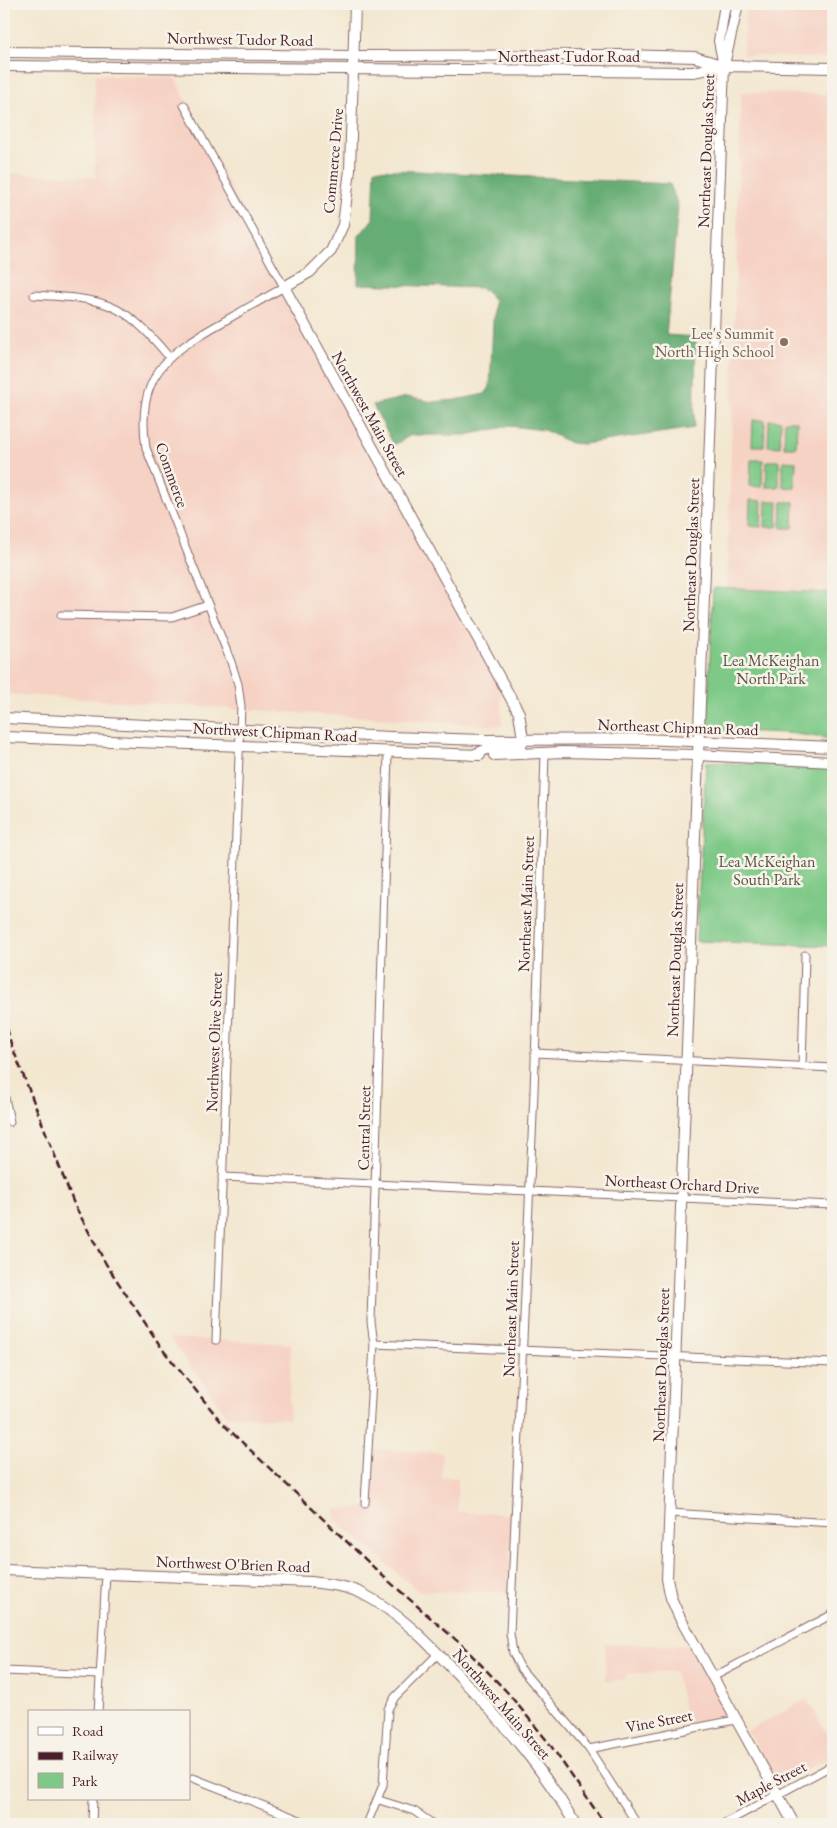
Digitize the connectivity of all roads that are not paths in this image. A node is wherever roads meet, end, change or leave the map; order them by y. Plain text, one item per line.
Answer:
1 (354, 4) edge
2 (725, 4) edge
3 (738, 4) edge
4 (4, 52) edge
5 (167, 53) junction
6 (621, 55) junction
7 (354, 56) junction
8 (476, 56) joint
9 (4, 66) edge
10 (724, 66) junction
11 (171, 68) junction
12 (833, 68) edge
13 (354, 70) junction
14 (414, 71) joint
15 (601, 71) junction
16 (184, 105) dead end
17 (284, 287) junction
18 (34, 295) dead end
19 (169, 357) junction
20 (208, 605) junction
21 (61, 615) dead end
22 (4, 718) edge
23 (240, 730) junction
24 (4, 737) edge
25 (523, 739) junction
26 (699, 741) junction
27 (240, 745) junction
28 (833, 747) edge
29 (388, 753) junction
30 (545, 754) junction
31 (473, 755) junction
32 (698, 755) junction
33 (833, 762) edge
34 (805, 955) dead end
35 (535, 1053) junction
36 (686, 1060) junction
37 (802, 1067) junction
38 (833, 1068) edge
39 (4, 1093) edge
40 (10, 1122) dead end
41 (222, 1177) junction
42 (376, 1185) junction
43 (529, 1192) junction
44 (680, 1197) junction
45 (833, 1205) edge
46 (216, 1340) dead end
47 (374, 1344) junction
48 (524, 1351) junction
49 (676, 1357) junction
50 (833, 1363) edge
51 (364, 1503) dead end
52 (670, 1513) junction
53 (833, 1523) edge
54 (4, 1570) edge
55 (106, 1574) junction
56 (833, 1614) edge
57 (438, 1654) junction
58 (4, 1671) edge
59 (100, 1675) junction
60 (713, 1676) junction
61 (98, 1710) edge
62 (735, 1720) junction
63 (589, 1749) junction
64 (833, 1765) edge
65 (193, 1778) dead end
66 (777, 1795) junction
67 (93, 1800) edge
68 (379, 1800) junction
69 (92, 1824) edge
70 (310, 1824) edge
71 (367, 1824) edge
72 (433, 1824) edge
73 (575, 1824) edge
74 (637, 1824) edge
75 (723, 1824) edge
76 (794, 1824) edge

1 - 7 main road
2 - 10 main road, Northeast Douglas Street
3 - 10 main road, Northeast Douglas Street
4 - 5 main road, Northwest Tudor Road
5 - 7 main road, Northwest Tudor Road
5 - 11 main road
6 - 8 main road, Northeast Tudor Road
6 - 10 main road, Northeast Tudor Road
6 - 15 main road
7 - 8 main road, Northwest Tudor Road
7 - 13 main road
9 - 11 main road, Northwest Tudor Road
10 - 12 main road, Northeast Tudor Road
10 - 15 main road, Northeast Tudor Road
10 - 26 main road, Northeast Douglas Street
11 - 13 main road, Northwest Tudor Road
13 - 14 main road, Northwest Tudor Road
13 - 17 main road, Commerce Drive
14 - 15 main road, Northeast Tudor Road
16 - 17 street, Northwest Main Street
17 - 19 street, Commerce
17 - 25 main road, Northwest Main Street
18 - 19 street
19 - 20 street, Commerce
20 - 21 street
20 - 23 street, Commerce
22 - 23 main road, Northwest Chipman Road
23 - 25 main road, Northwest Chipman Road
23 - 27 street, Northwest Olive Street
24 - 27 main road, Northwest Chipman Road
25 - 26 main road, Northeast Chipman Road
25 - 31 main road
26 - 28 main road, Northeast Chipman Road
26 - 32 main road, Northeast Douglas Street
27 - 29 main road, Northwest Chipman Road
27 - 41 street, Northwest Olive Street
29 - 31 main road, Northwest Chipman Road
29 - 42 street, Central Street
30 - 31 main road, Northwest Chipman Road
30 - 32 main road, Northeast Chipman Road
30 - 35 street, Northeast Main Street
32 - 33 main road, Northeast Chipman Road
32 - 36 main road, Northeast Douglas Street
34 - 37 street
35 - 36 street
35 - 43 street, Northeast Main Street
36 - 37 street
36 - 44 main road, Northeast Douglas Street
37 - 38 street
39 - 40 street
41 - 42 street, Northeast Orchard Drive
41 - 46 street, Northwest Olive Street
42 - 43 street, Northeast Orchard Drive
42 - 47 street, Central Street
43 - 44 street, Northeast Orchard Drive
43 - 48 street, Northeast Main Street
44 - 45 street, Northeast Orchard Drive
44 - 49 main road, Northeast Douglas Street
47 - 48 street
47 - 51 street, Central Street
48 - 49 street
48 - 63 street, Northeast Main Street
49 - 50 street
49 - 52 main road, Northeast Douglas Street
52 - 53 street
52 - 60 main road, Northeast Douglas Street
54 - 55 main road, Northwest O'Brien Road
55 - 57 main road, Northwest O'Brien Road
55 - 59 street
56 - 60 street
57 - 68 street
57 - 73 main road, Northwest Main Street
58 - 59 street
59 - 61 street
60 - 62 main road, Northeast Douglas Street
62 - 63 street, Vine Street
62 - 66 main road, Northeast Douglas Street
63 - 74 street, Northeast Main Street
64 - 66 street, Maple Street
65 - 70 street
66 - 75 street, Maple Street
66 - 76 main road, Northeast Douglas Street
67 - 69 street
68 - 71 street
68 - 72 street

